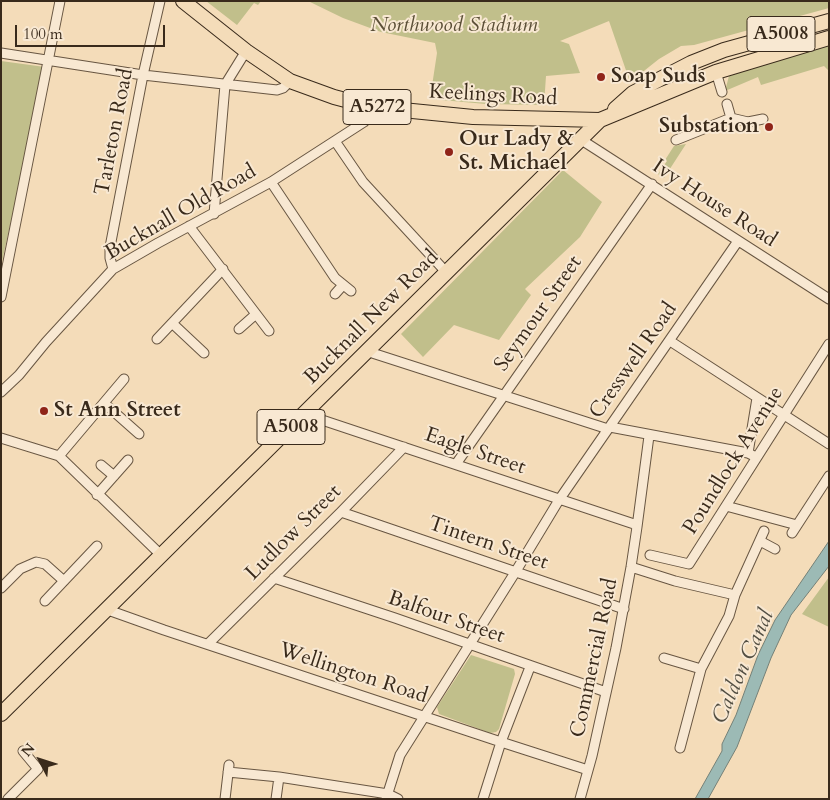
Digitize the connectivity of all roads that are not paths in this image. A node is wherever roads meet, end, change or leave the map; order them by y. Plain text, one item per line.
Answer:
1 (60, 1) edge
2 (184, 1) edge
3 (159, 2) edge
4 (829, 21) edge
5 (829, 38) edge
6 (246, 51) junction
7 (1, 53) edge
8 (49, 59) junction
9 (716, 72) junction
10 (143, 75) junction
11 (290, 81) junction
12 (225, 85) junction
13 (722, 92) dead end
14 (727, 104) dead end
15 (372, 106) junction
16 (604, 118) junction
17 (731, 118) junction
18 (763, 119) dead end
19 (580, 139) junction
20 (676, 140) dead end
21 (335, 141) junction
22 (271, 182) junction
23 (652, 184) junction
24 (214, 214) junction
25 (189, 226) junction
26 (738, 241) junction
27 (113, 269) junction
28 (223, 269) junction
29 (446, 272) junction
30 (335, 294) dead end
31 (1, 297) edge
32 (829, 299) edge
33 (256, 314) junction
34 (172, 323) junction
35 (239, 329) dead end
36 (269, 331) dead end
37 (157, 339) dead end
38 (670, 341) junction
39 (829, 344) edge
40 (366, 351) junction
41 (204, 354) dead end
42 (124, 379) dead end
43 (1, 392) edge
44 (503, 395) junction
45 (758, 398) junction
46 (104, 403) junction
47 (304, 414) junction
48 (784, 415) junction
49 (609, 428) junction
50 (139, 434) dead end
51 (649, 436) junction
52 (1, 438) edge
53 (829, 444) edge
54 (404, 447) junction
55 (752, 455) junction
56 (59, 456) junction
57 (128, 460) dead end
58 (456, 464) junction
59 (101, 465) dead end
60 (114, 476) junction
61 (829, 476) edge
62 (97, 494) junction
63 (559, 500) junction
64 (726, 506) junction
65 (341, 512) junction
66 (636, 526) junction
67 (764, 531) dead end
68 (760, 541) junction
69 (97, 546) dead end
70 (775, 549) dead end
71 (650, 555) dead end
72 (162, 556) junction
73 (632, 567) junction
74 (516, 572) junction
75 (274, 578) junction
76 (64, 581) junction
77 (1, 588) edge
78 (735, 595) junction
79 (45, 600) dead end
80 (624, 609) junction
81 (108, 610) junction
82 (208, 644) junction
83 (470, 645) junction
84 (664, 658) dead end
85 (530, 666) junction
86 (701, 670) junction
87 (606, 692) junction
88 (1, 714) edge
89 (424, 716) junction
90 (501, 742) junction
91 (680, 748) dead end
92 (23, 751) dead end
93 (588, 770) junction
94 (279, 777) junction
95 (387, 796) edge
96 (8, 799) edge
97 (225, 799) edge
98 (276, 799) edge
99 (398, 799) edge
100 (483, 799) edge
101 (580, 799) edge

1 - 8 street
2 - 6 main road, Keelings Road / A5272
3 - 10 street, Tarleton Road
4 - 16 main road, A5008
5 - 9 main road, A5008
6 - 11 main road, Keelings Road / A5272
6 - 12 street
7 - 8 street
8 - 10 street
8 - 31 street
9 - 13 street
9 - 16 main road, A5008
10 - 12 street
10 - 27 street, Tarleton Road
11 - 12 street
11 - 15 main road, Keelings Road / A5272
12 - 24 street
14 - 17 street
15 - 16 main road, Keelings Road / A5272
15 - 21 street, Bucknall Old Road
16 - 19 main road, A5008
17 - 18 street
17 - 20 street
19 - 23 street, Ivy House Road
19 - 29 main road, Bucknall New Road / A5008
21 - 22 street, Bucknall Old Road
21 - 29 street
22 - 24 street, Bucknall Old Road
22 - 30 street
23 - 26 street, Ivy House Road
23 - 44 street, Seymour Street
24 - 25 street, Bucknall Old Road
25 - 27 street, Bucknall Old Road
25 - 28 street
26 - 32 street, Ivy House Road
26 - 38 street, Cresswell Road
27 - 43 street, Bucknall Old Road
28 - 33 street
28 - 34 street
29 - 40 main road, Bucknall New Road / A5008
33 - 35 street
33 - 36 street
34 - 37 street
34 - 41 street
38 - 45 street
38 - 49 street, Cresswell Road
39 - 48 street, Poundlock Avenue
40 - 44 street
40 - 47 main road, Bucknall New Road / A5008
42 - 46 street
44 - 49 street
44 - 58 street, Seymour Street
45 - 48 street
45 - 55 street
46 - 50 street
46 - 56 street
47 - 54 street, Eagle Street
47 - 72 main road, Bucknall New Road / A5008
48 - 53 street
48 - 55 street, Poundlock Avenue
49 - 51 street
49 - 63 street, Cresswell Road
51 - 55 street
51 - 66 street, Commercial Road
52 - 56 street
54 - 58 street, Eagle Street
54 - 65 street, Ludlow Street
55 - 64 street, Poundlock Avenue
56 - 62 street
57 - 60 street
58 - 63 street, Eagle Street
59 - 60 street
60 - 62 street
61 - 64 street
62 - 72 street
63 - 66 street, Eagle Street
63 - 74 street, Cresswell Road
64 - 71 street, Poundlock Avenue
65 - 74 street, Tintern Street
65 - 75 street, Ludlow Street
66 - 73 street, Commercial Road
67 - 68 street
68 - 70 street
68 - 78 street
69 - 76 street
72 - 81 main road, Bucknall New Road / A5008
73 - 78 street
73 - 80 street, Commercial Road
74 - 80 street, Tintern Street
74 - 83 street, Cresswell Road
75 - 82 street, Ludlow Street
75 - 83 street, Balfour Street
76 - 77 street
76 - 79 street
78 - 86 street
80 - 87 street, Commercial Road
81 - 82 street, Wellington Road
81 - 88 main road, Bucknall New Road / A5008
82 - 89 street, Wellington Road
83 - 85 street, Balfour Street
83 - 89 street, Cresswell Road
84 - 86 street
85 - 87 street, Balfour Street
85 - 90 street
86 - 91 street
87 - 93 street, Commercial Road
89 - 90 street, Wellington Road
89 - 95 street, Cresswell Road
90 - 93 street, Wellington Road
90 - 100 street
92 - 96 street
93 - 101 street, Commercial Road
94 - 95 street
94 - 97 street
94 - 98 street
95 - 99 street

